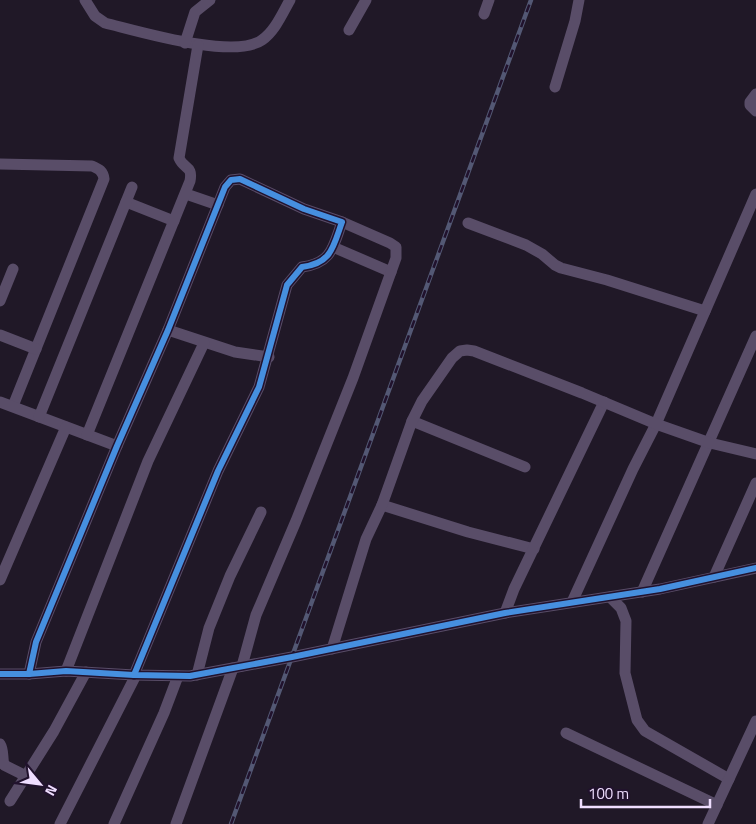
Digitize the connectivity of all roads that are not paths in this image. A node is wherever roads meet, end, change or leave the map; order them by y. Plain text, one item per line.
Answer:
1 (85, 0) edge
2 (210, 0) edge
3 (290, 0) edge
4 (366, 0) edge
5 (489, 0) edge
6 (579, 0) edge
7 (196, 4) edge
8 (484, 14) dead end
9 (349, 30) dead end
10 (186, 43) junction
11 (198, 45) junction
12 (555, 87) dead end
13 (756, 94) edge
14 (756, 111) edge
15 (0, 164) edge
16 (132, 187) dead end
17 (186, 194) junction
18 (756, 194) edge
19 (126, 202) junction
20 (218, 204) junction
21 (174, 221) junction
22 (342, 222) junction
23 (468, 223) dead end
24 (333, 247) junction
25 (13, 269) dead end
26 (391, 272) junction
27 (0, 301) edge
28 (705, 311) junction
29 (168, 330) junction
30 (0, 335) edge
31 (756, 336) edge
32 (204, 342) junction
33 (36, 349) junction
34 (269, 357) junction
35 (0, 402) edge
36 (604, 402) junction
37 (13, 406) junction
38 (39, 417) junction
39 (412, 421) junction
40 (656, 424) junction
41 (66, 427) junction
42 (86, 435) junction
43 (710, 443) junction
44 (117, 446) junction
45 (756, 454) edge
46 (525, 467) dead end
47 (756, 483) edge
48 (382, 505) junction
49 (261, 512) dead end
50 (534, 549) junction
51 (756, 568) edge
52 (714, 577) junction
53 (0, 580) edge
54 (642, 592) junction
55 (610, 596) junction
56 (572, 602) junction
57 (505, 612) junction
58 (332, 649) junction
59 (238, 667) junction
60 (66, 670) junction
61 (86, 672) junction
62 (0, 674) edge
63 (29, 674) junction
64 (197, 675) junction
65 (135, 676) junction
66 (178, 676) junction
67 (756, 721) edge
68 (566, 733) dead end
69 (0, 744) edge
70 (26, 776) junction
71 (729, 779) junction
72 (10, 801) dead end
73 (717, 805) junction
74 (711, 823) edge
75 (60, 824) edge
76 (114, 824) edge
77 (176, 824) edge

1 - 10 street
2 - 7 street
3 - 11 street
4 - 9 street
5 - 8 street
6 - 12 street
7 - 10 street
10 - 11 street
11 - 17 street
13 - 14 street
15 - 33 street
16 - 19 street
17 - 20 street
17 - 21 street
18 - 28 street
19 - 21 street
19 - 38 street
20 - 22 street
20 - 29 street
21 - 42 street
22 - 24 street
22 - 26 street
23 - 28 street
24 - 26 street
24 - 34 street
25 - 27 street
26 - 59 street
28 - 40 street
29 - 32 street
29 - 44 street
30 - 33 street
31 - 43 street
32 - 34 street
32 - 60 street
33 - 37 street
34 - 65 street
35 - 37 street
36 - 39 street
36 - 40 street
36 - 50 street
37 - 38 street
38 - 41 street
39 - 46 street
39 - 48 street
40 - 43 street
40 - 56 street
41 - 42 street
41 - 53 street
42 - 44 street
43 - 45 street
43 - 54 street
44 - 63 street
47 - 52 street
48 - 50 street
48 - 58 street
49 - 64 street
50 - 57 street
51 - 52 street
52 - 54 street
54 - 55 street
55 - 56 street
55 - 71 street
56 - 57 street
57 - 58 street
58 - 59 street
59 - 64 street
59 - 77 street
60 - 61 street
60 - 63 street
61 - 65 street
61 - 70 street
62 - 63 street
64 - 66 street
65 - 66 street
65 - 75 street
66 - 76 street
67 - 71 street
68 - 73 street
69 - 70 street
70 - 72 street
71 - 73 street
73 - 74 street

